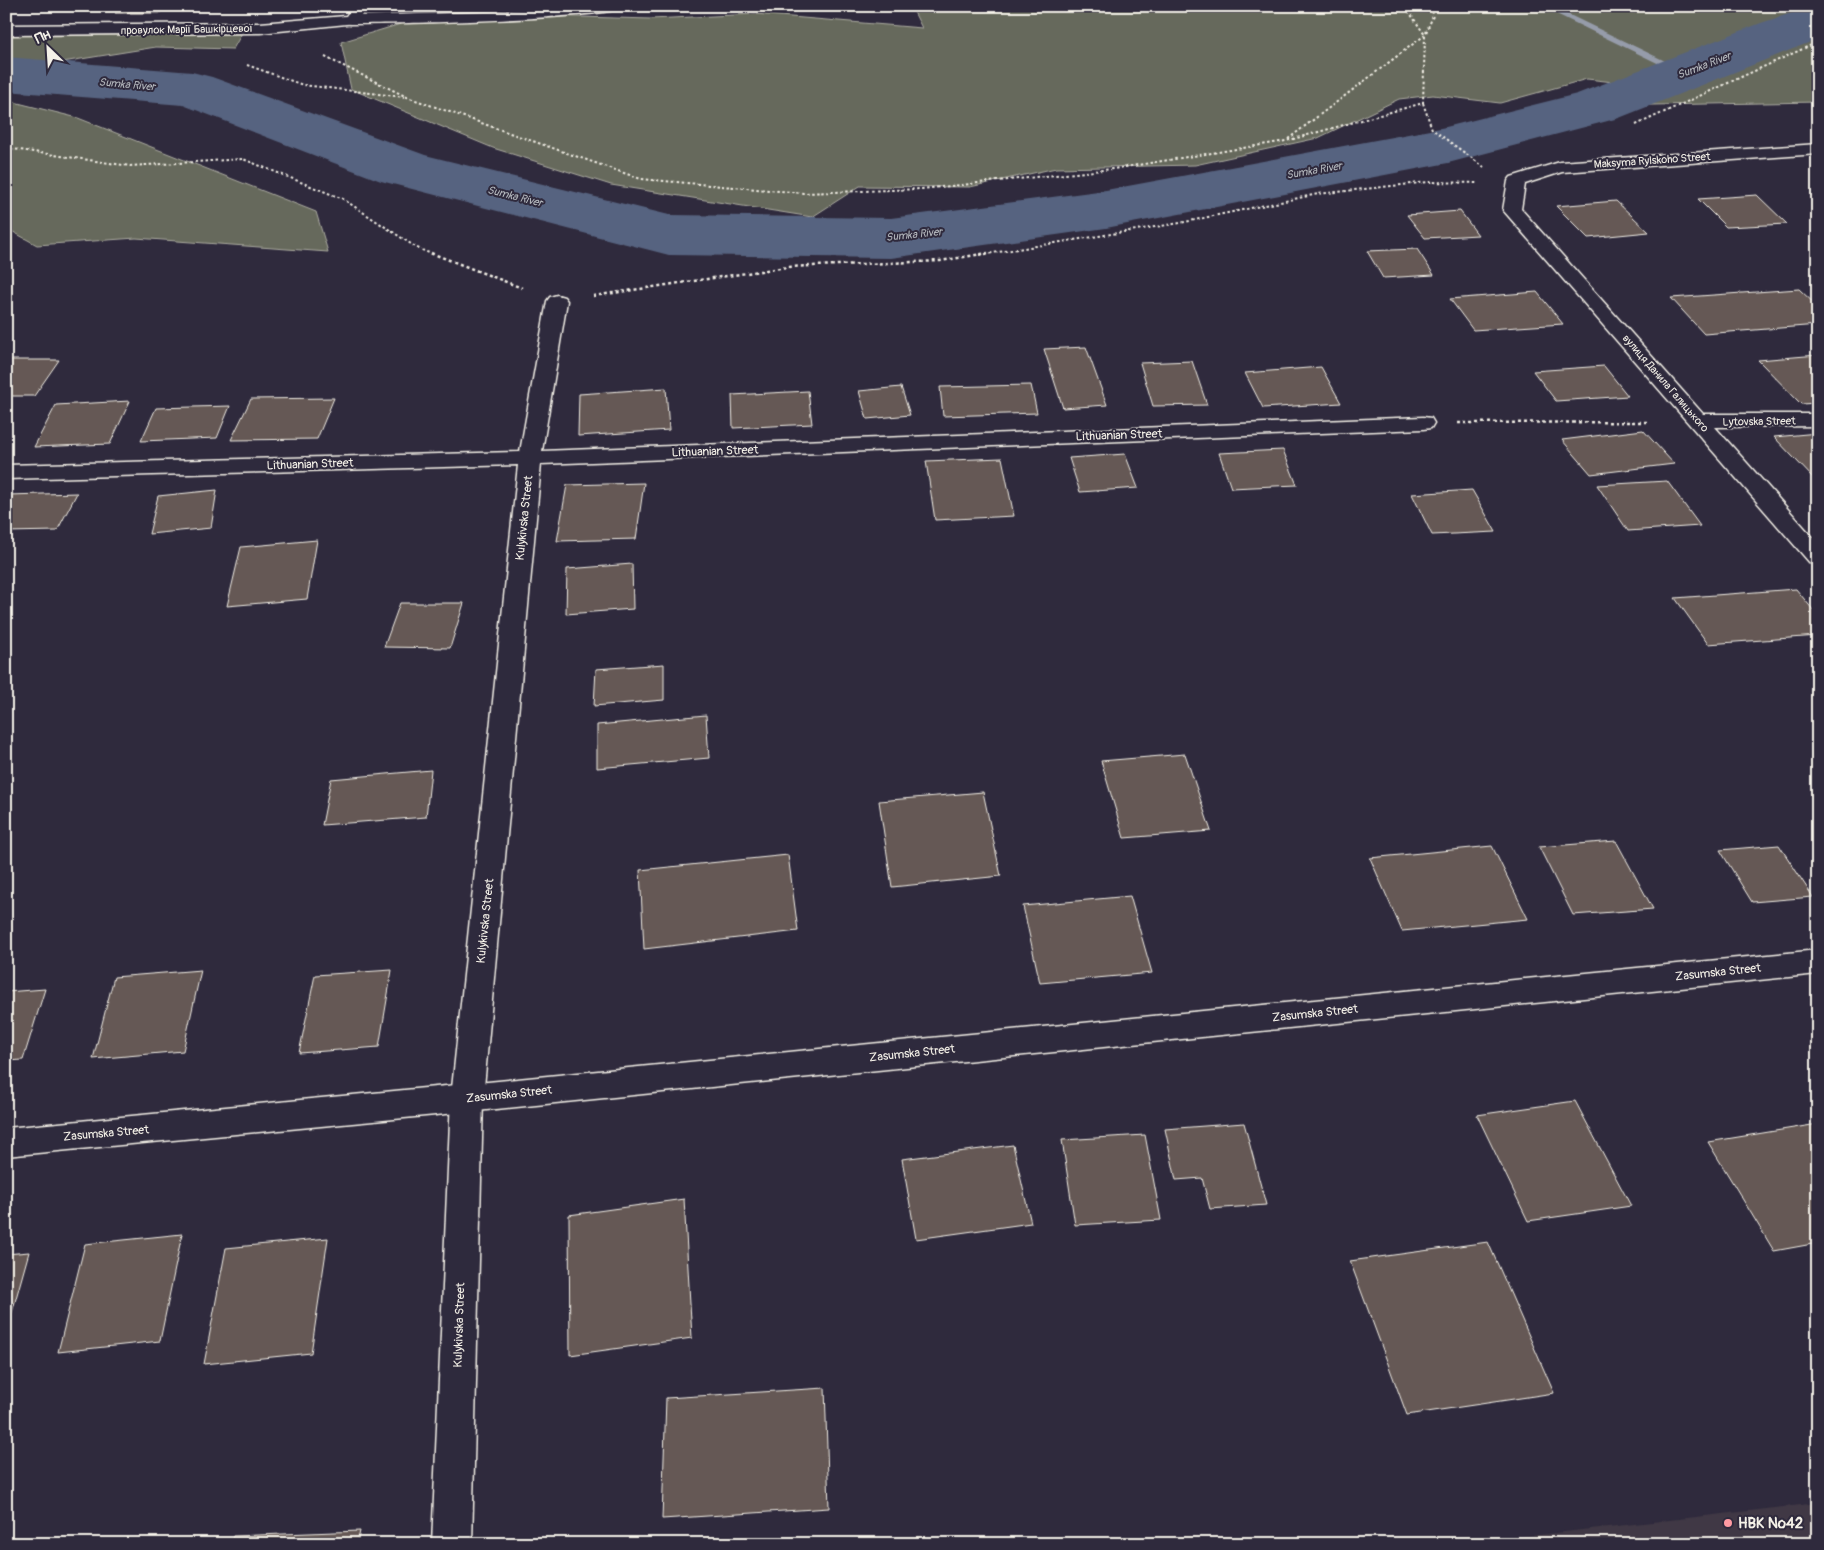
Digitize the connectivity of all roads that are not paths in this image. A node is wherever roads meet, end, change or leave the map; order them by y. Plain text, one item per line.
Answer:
1 (361, 6) edge
2 (619, 6) edge
3 (352, 20) junction
4 (6, 30) edge
5 (1818, 149) edge
6 (1512, 210) joint
7 (557, 301) road end
8 (1818, 420) edge
9 (1700, 421) junction
10 (1423, 423) road end
11 (530, 458) junction
12 (6, 472) edge
13 (1818, 558) edge
14 (1818, 962) edge
15 (467, 1098) junction
16 (6, 1142) edge
17 (452, 1544) edge

1 - 3 street
2 - 3 street, провулок Марії Башкірцевої
3 - 4 street, провулок Марії Башкірцевої
5 - 6 street, Maksyma Rylskoho Street
6 - 9 street, вулиця Данила Галицького
7 - 11 street, Kulykivska Street
8 - 9 street, Lytovska Street
9 - 13 street, вулиця Данила Галицького
10 - 11 street, Lithuanian Street
11 - 12 street, Lithuanian Street
11 - 15 street, Kulykivska Street
14 - 15 street, Zasumska Street
15 - 16 street, Zasumska Street
15 - 17 street, Kulykivska Street

